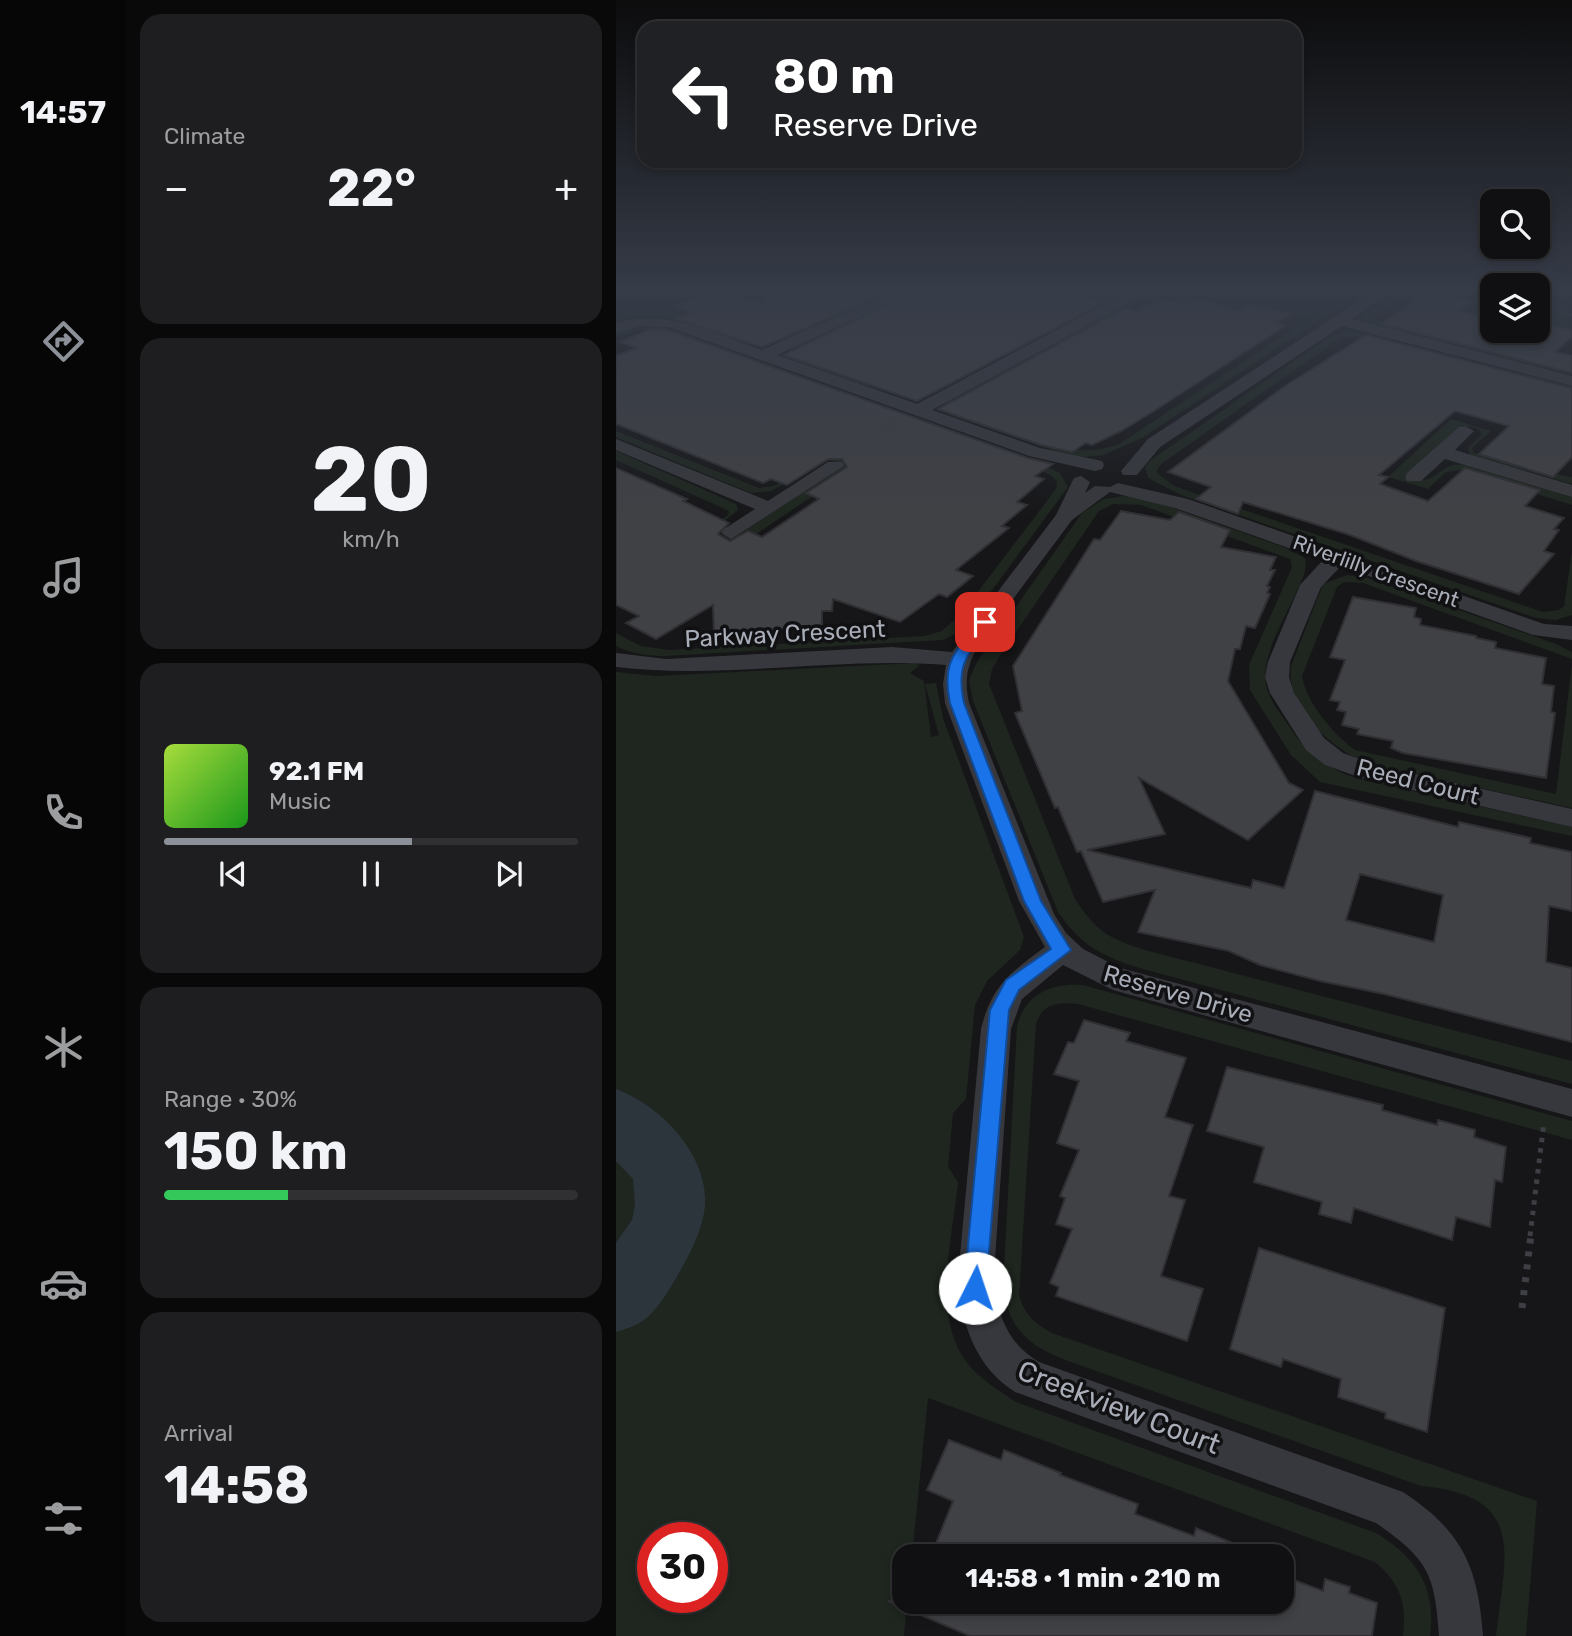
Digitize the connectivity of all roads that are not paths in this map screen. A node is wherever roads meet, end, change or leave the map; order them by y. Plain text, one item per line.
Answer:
1 (792, 366) edge
2 (1001, 366) edge
3 (1269, 366) edge
4 (1513, 366) edge
5 (1572, 382) edge
6 (918, 411) junction
7 (1465, 431) dead end
8 (1154, 443) joint
9 (616, 444) edge
10 (1035, 452) junction
11 (1442, 452) junction
12 (1116, 465) junction
13 (835, 466) road end
14 (1414, 477) dead end
15 (1080, 479) junction
16 (1110, 490) junction
17 (1572, 491) edge
18 (1181, 503) junction
19 (769, 508) junction
20 (1065, 516) junction
21 (731, 533) dead end
22 (1338, 557) junction
23 (1572, 633) edge
24 (958, 659) junction
25 (616, 660) edge
26 (1572, 818) edge
27 (1062, 950) junction
28 (1560, 1099) edge
29 (1461, 1636) edge

1 - 6 street
2 - 6 street
3 - 8 street
4 - 5 street
6 - 10 street
7 - 11 street
8 - 12 street
9 - 19 street
10 - 12 street
10 - 15 street
11 - 14 street
11 - 17 street
12 - 15 street
12 - 16 street
12 - 18 street, Riverlilly Crescent
13 - 19 street
15 - 16 street
15 - 20 street
16 - 18 street, Riverlilly Crescent
16 - 20 street
18 - 22 street, Riverlilly Crescent
19 - 21 street
20 - 24 street
22 - 23 street, Riverlilly Crescent
22 - 26 street, Reed Court
24 - 25 street, Parkway Crescent
24 - 27 street, Reserve Drive
27 - 28 street, Reserve Drive
27 - 29 street, Creekview Court

